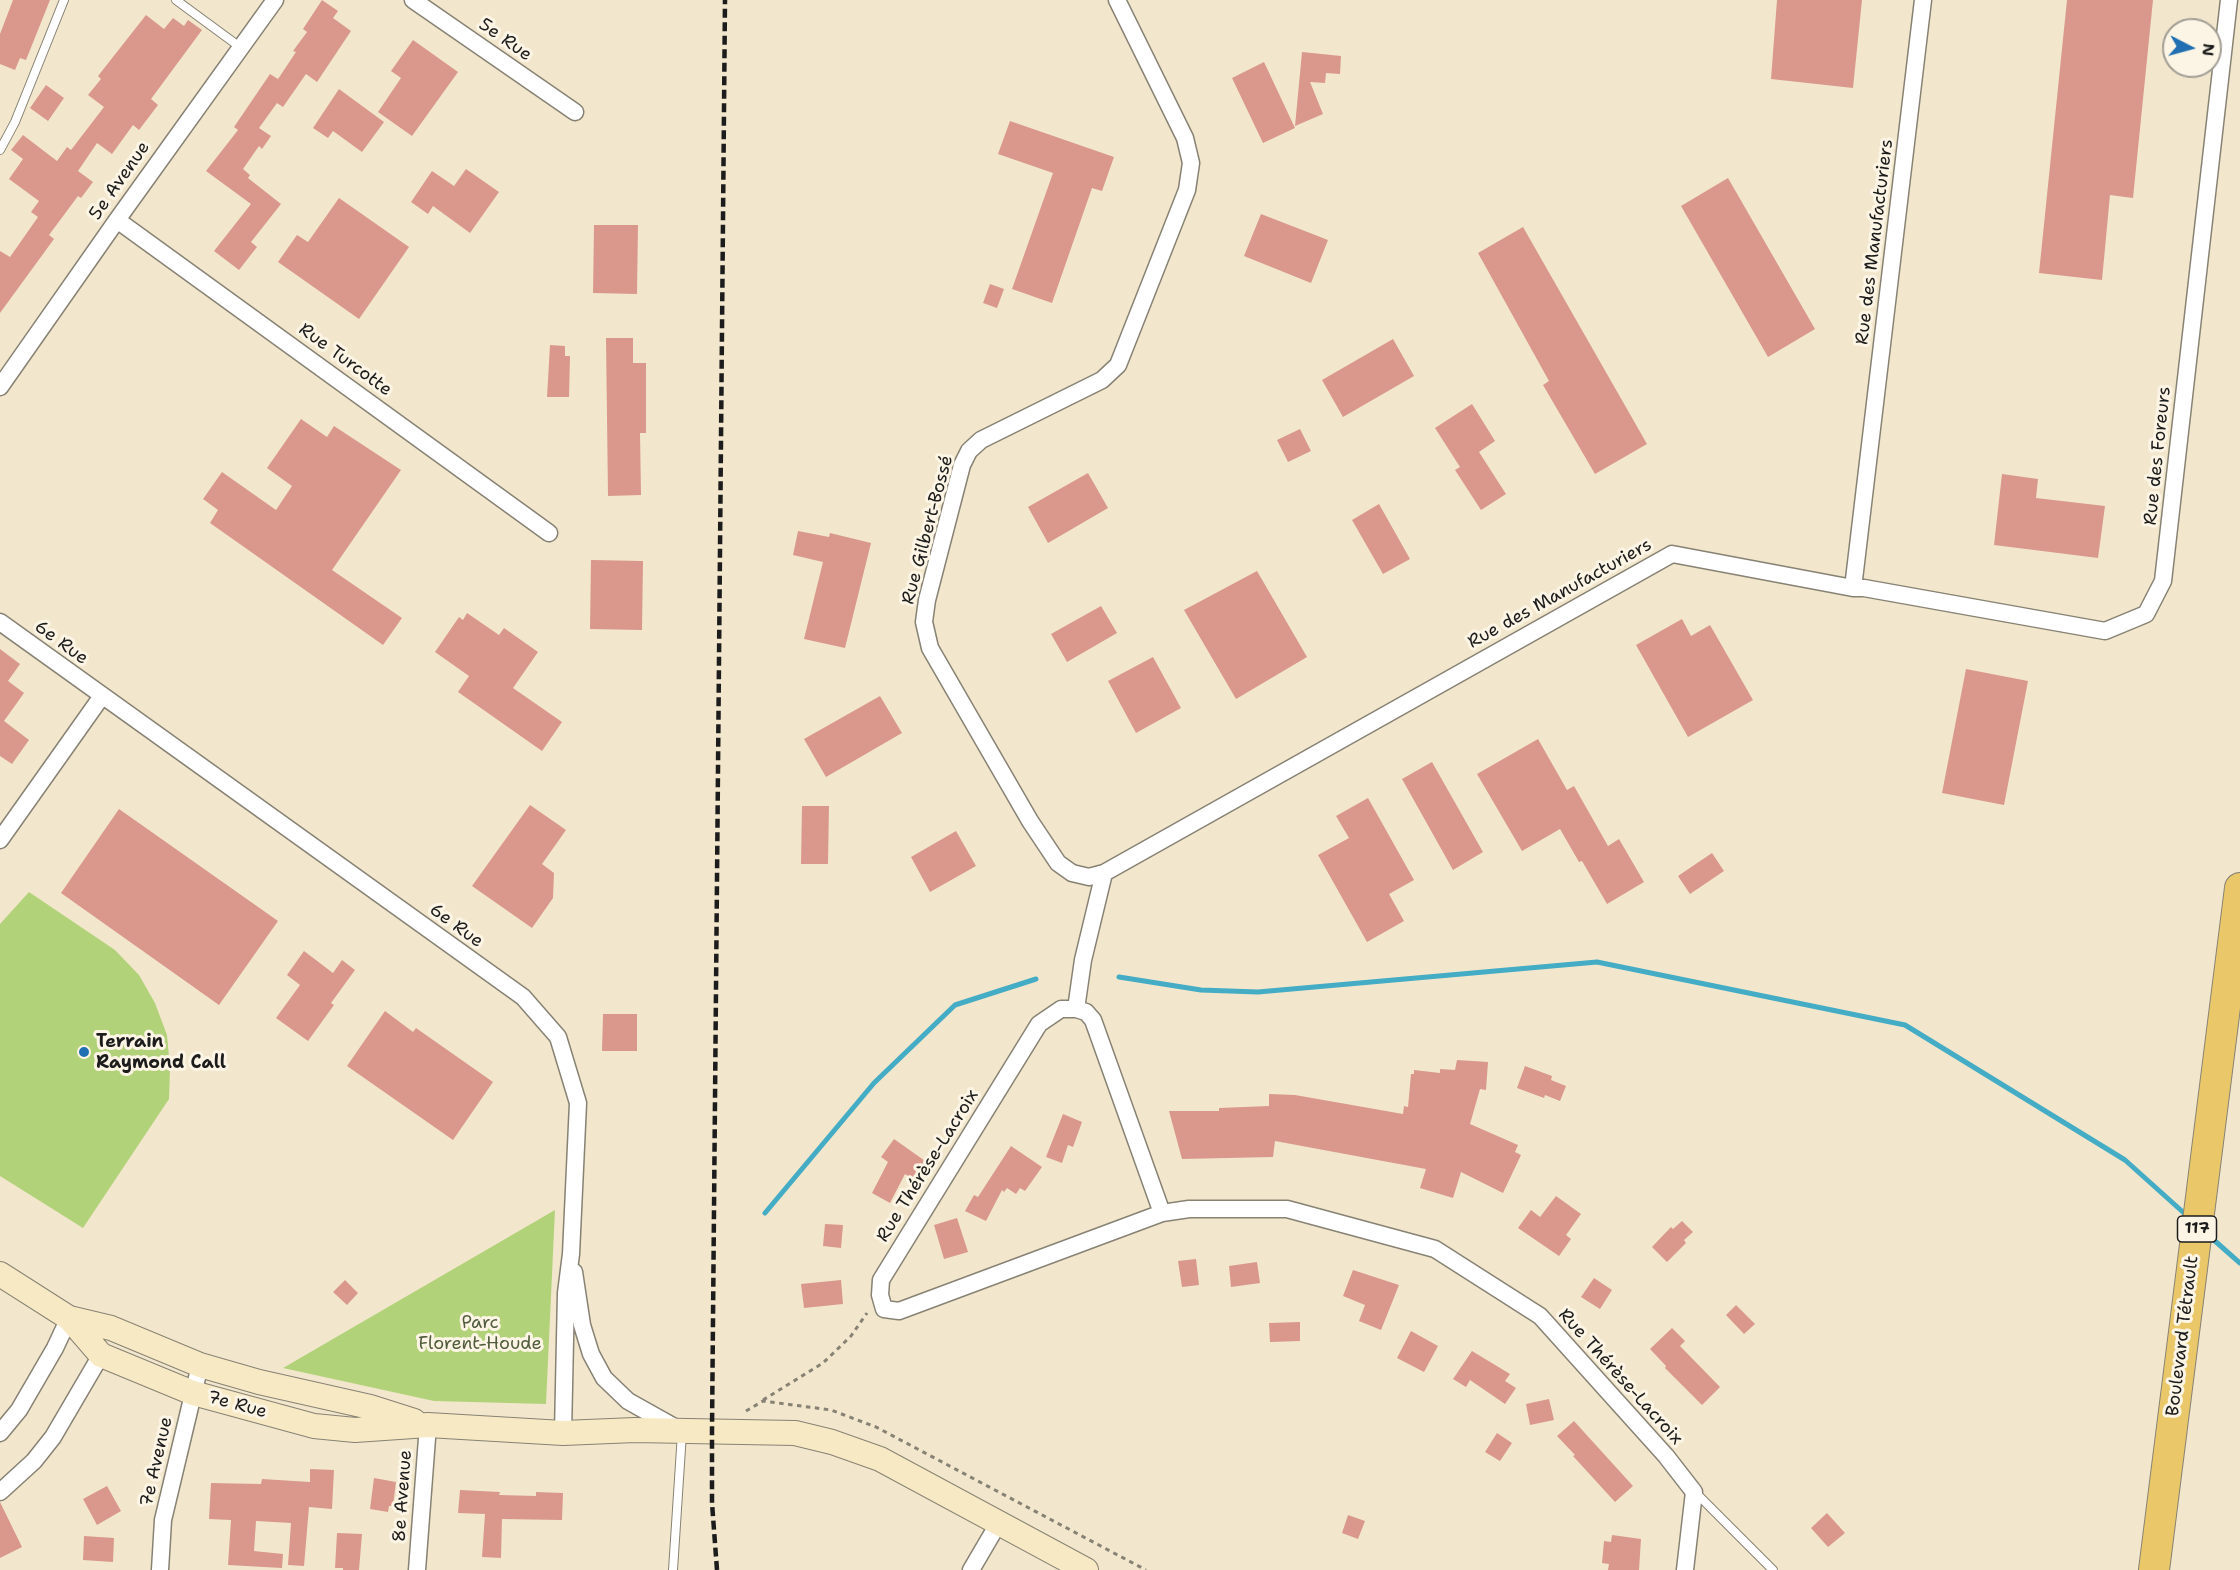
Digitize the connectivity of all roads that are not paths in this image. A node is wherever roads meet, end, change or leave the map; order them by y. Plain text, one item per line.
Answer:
1 (64, 0) edge
2 (176, 0) edge
3 (275, 0) edge
4 (413, 0) edge
5 (1117, 0) edge
6 (1923, 0) edge
7 (2229, 0) edge
8 (240, 47) junction
9 (575, 112) dead end
10 (0, 150) edge
11 (117, 220) junction
12 (0, 387) edge
13 (549, 533) dead end
14 (1853, 588) junction
15 (0, 622) edge
16 (102, 696) junction
17 (0, 840) edge
18 (1058, 863) joint
19 (1104, 873) junction
20 (2240, 888) edge
21 (1076, 1009) junction
22 (1162, 1213) junction
23 (571, 1254) junction
24 (0, 1274) edge
25 (69, 1318) junction
26 (101, 1355) junction
27 (200, 1365) junction
28 (193, 1393) junction
29 (428, 1425) junction
30 (682, 1431) junction
31 (0, 1433) edge
32 (563, 1433) junction
33 (0, 1492) edge
34 (1694, 1492) junction
35 (998, 1524) junction
36 (160, 1570) edge
37 (417, 1570) edge
38 (673, 1570) edge
39 (971, 1570) edge
40 (1086, 1570) edge
41 (1685, 1570) edge
42 (1773, 1570) edge
43 (2154, 1570) edge

1 - 10 lane
2 - 8 lane
3 - 8 street, 5e Avenue
4 - 9 street, 5e Rue
5 - 18 street, Rue Gilbert-Bossé
6 - 14 street, Rue des Manufacturiers
7 - 14 street, Rue des Foreurs
8 - 11 street, 5e Avenue
11 - 12 street, 5e Avenue
11 - 13 street, Rue Turcotte
14 - 19 street, Rue des Manufacturiers
15 - 16 street, 6e Rue
16 - 17 street
16 - 23 street, 6e Rue
18 - 19 street, Rue des Manufacturiers
19 - 21 street
20 - 43 highway, Boulevard Tétrault / 117
21 - 22 street
21 - 22 street, Rue Thérèse-Lacroix
22 - 34 street, Rue Thérèse-Lacroix
23 - 30 street
23 - 32 street, 6e Rue
24 - 25 main road, 7e Rue
25 - 26 main road, 7e Rue
25 - 27 main road, 7e Rue
25 - 31 street
26 - 28 main road, 7e Rue
26 - 33 street
27 - 28 street, 7e Avenue
27 - 29 main road, 7e Rue
28 - 29 main road, 7e Rue
28 - 36 street, 7e Avenue
29 - 32 main road, 7e Rue
29 - 37 street, 8e Avenue
30 - 32 main road, 7e Rue
30 - 35 main road, 7e Rue
30 - 38 lane
34 - 41 street
34 - 42 lane
35 - 39 street
35 - 40 main road, 7e Rue

